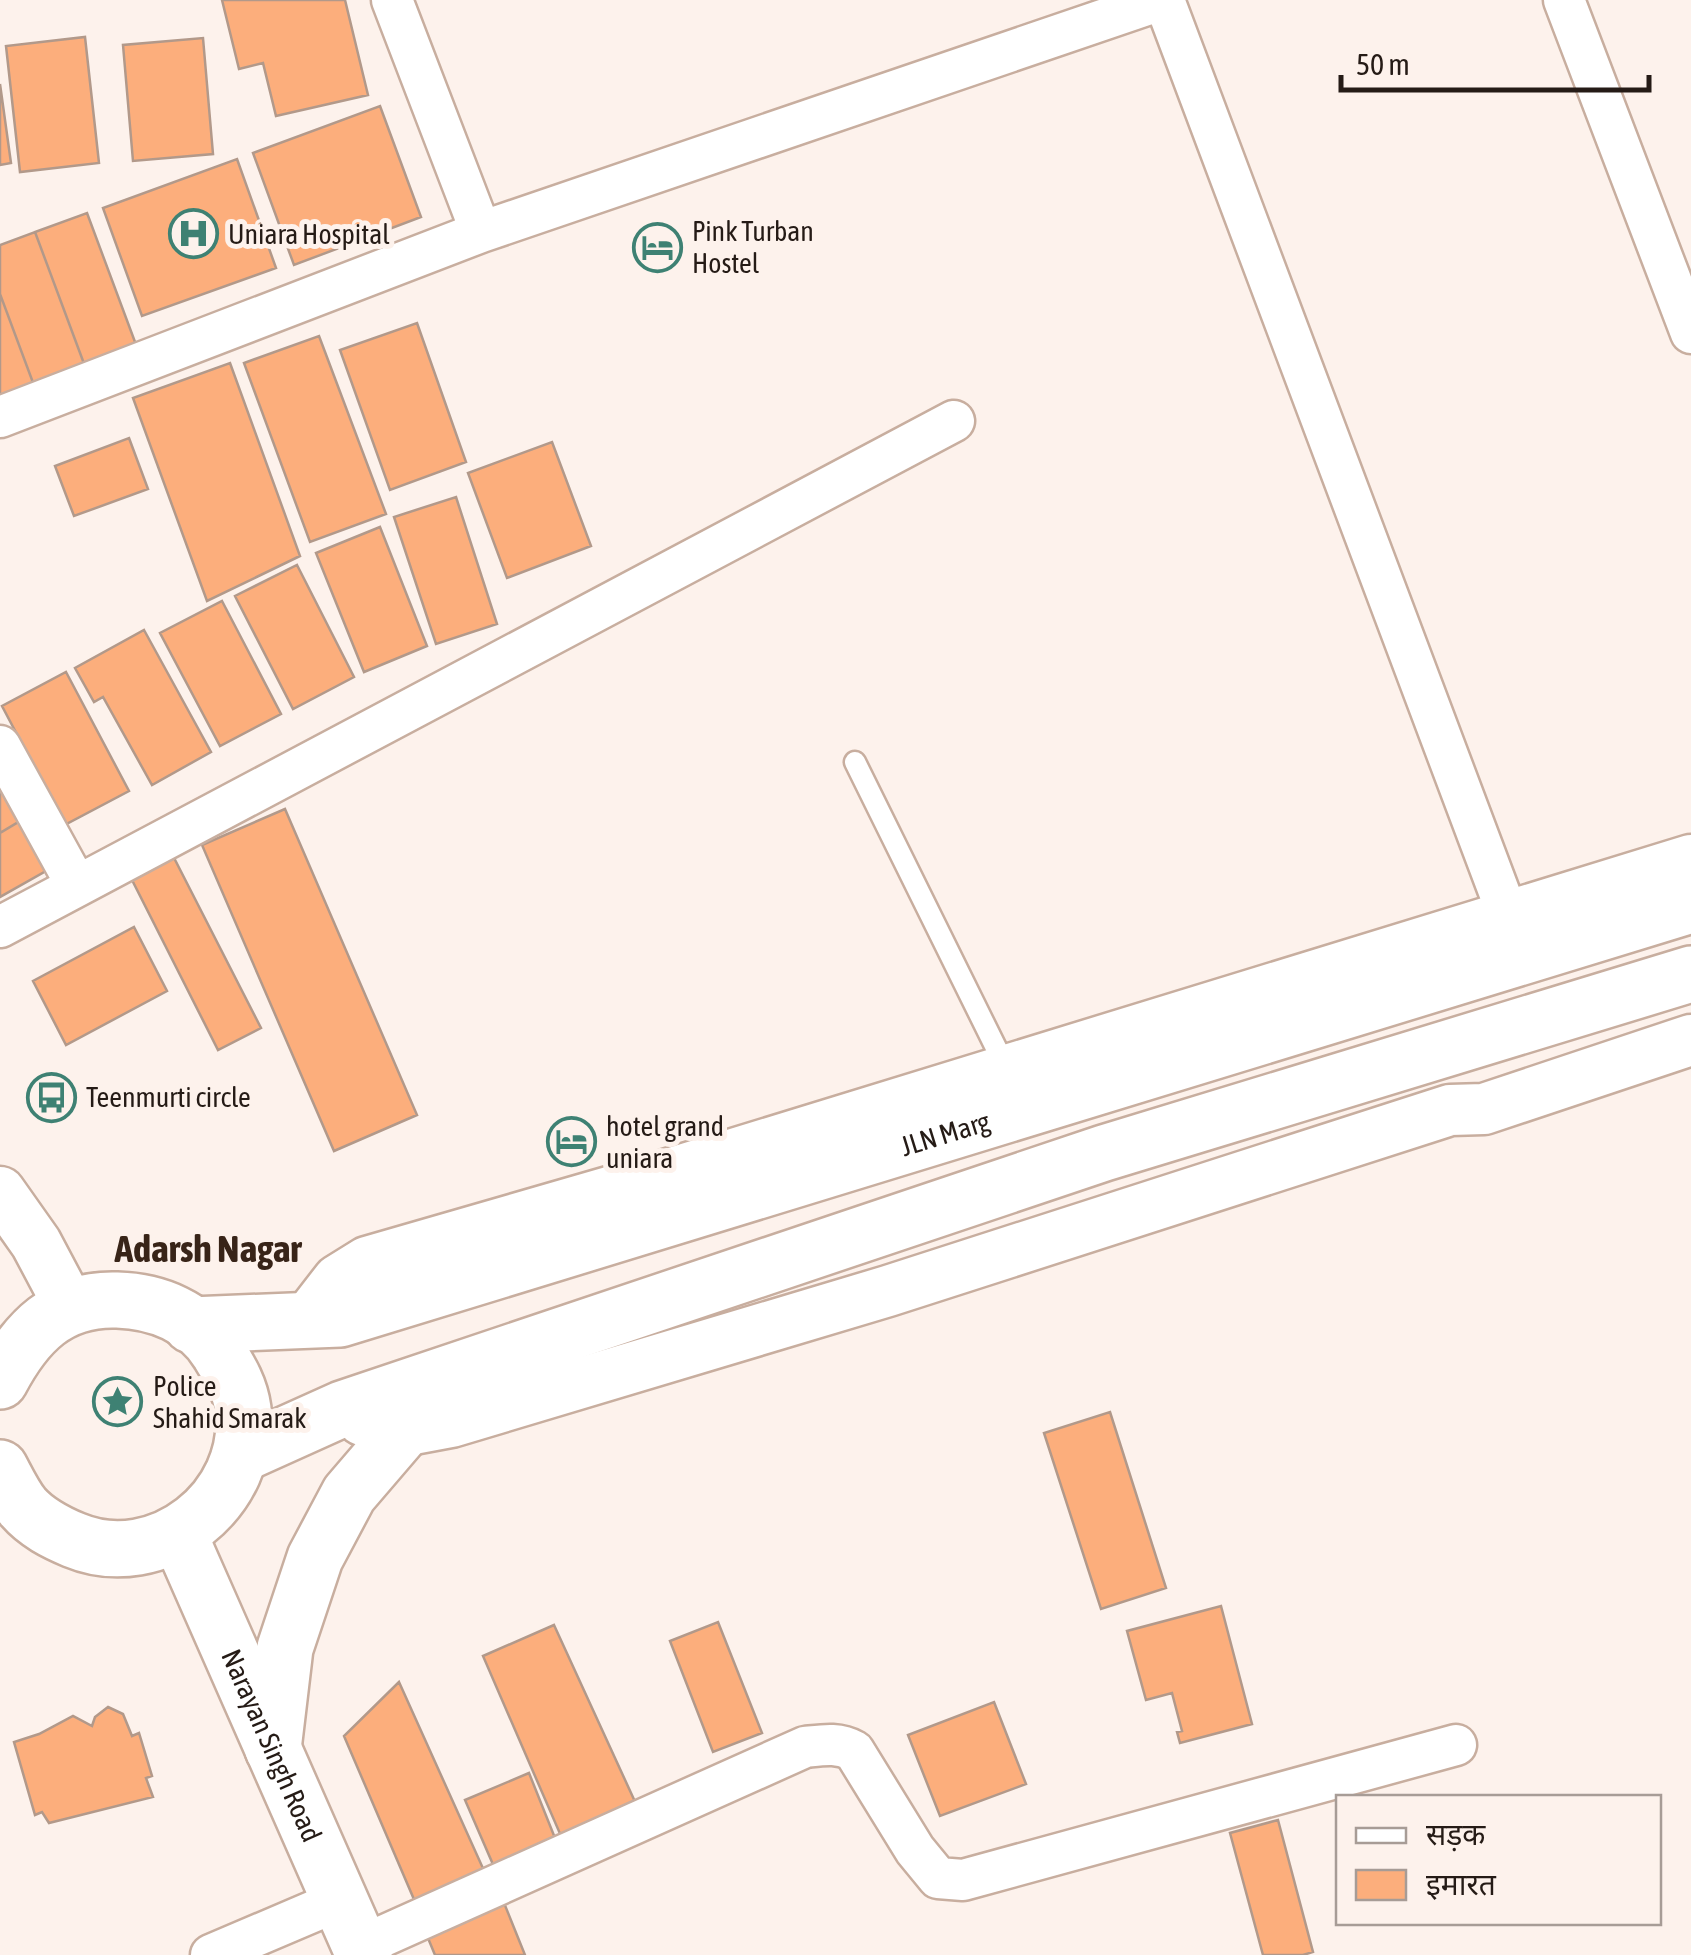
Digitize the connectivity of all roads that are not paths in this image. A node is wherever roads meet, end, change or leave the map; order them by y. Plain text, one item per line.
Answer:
1 (392, 0) edge
2 (1163, 0) edge
3 (1564, 0) edge
4 (481, 232) junction
5 (1691, 332) edge
6 (0, 417) edge
7 (954, 422) dead end
8 (0, 746) edge
9 (855, 762) dead end
10 (1691, 860) edge
11 (77, 886) junction
12 (1691, 905) edge
13 (0, 927) edge
14 (1516, 936) junction
15 (1691, 974) edge
16 (1691, 1040) edge
17 (1016, 1089) junction
18 (0, 1192) edge
19 (70, 1309) junction
20 (191, 1325) junction
21 (0, 1380) edge
22 (342, 1409) junction
23 (402, 1431) junction
24 (240, 1456) junction
25 (0, 1468) edge
26 (26, 1535) edge
27 (179, 1535) junction
28 (1456, 1746) dead end
29 (273, 1749) junction
30 (355, 1934) edge
31 (211, 1955) edge

1 - 4 street
2 - 4 street
2 - 14 street
3 - 5 street
4 - 6 street
7 - 11 street
8 - 11 street
9 - 17 lane
10 - 14 street
11 - 13 street
12 - 14 main road, JLN Marg
14 - 17 main road, JLN Marg
15 - 22 main road
16 - 23 street
17 - 20 main road, JLN Marg
18 - 19 street
19 - 20 main road
19 - 21 main road
20 - 24 main road
22 - 23 street
22 - 24 main road
23 - 29 main road
24 - 27 main road
25 - 26 main road
26 - 27 main road
27 - 29 main road, Narayan Singh Road
28 - 30 street
29 - 30 main road, Narayan Singh Road
30 - 31 street

